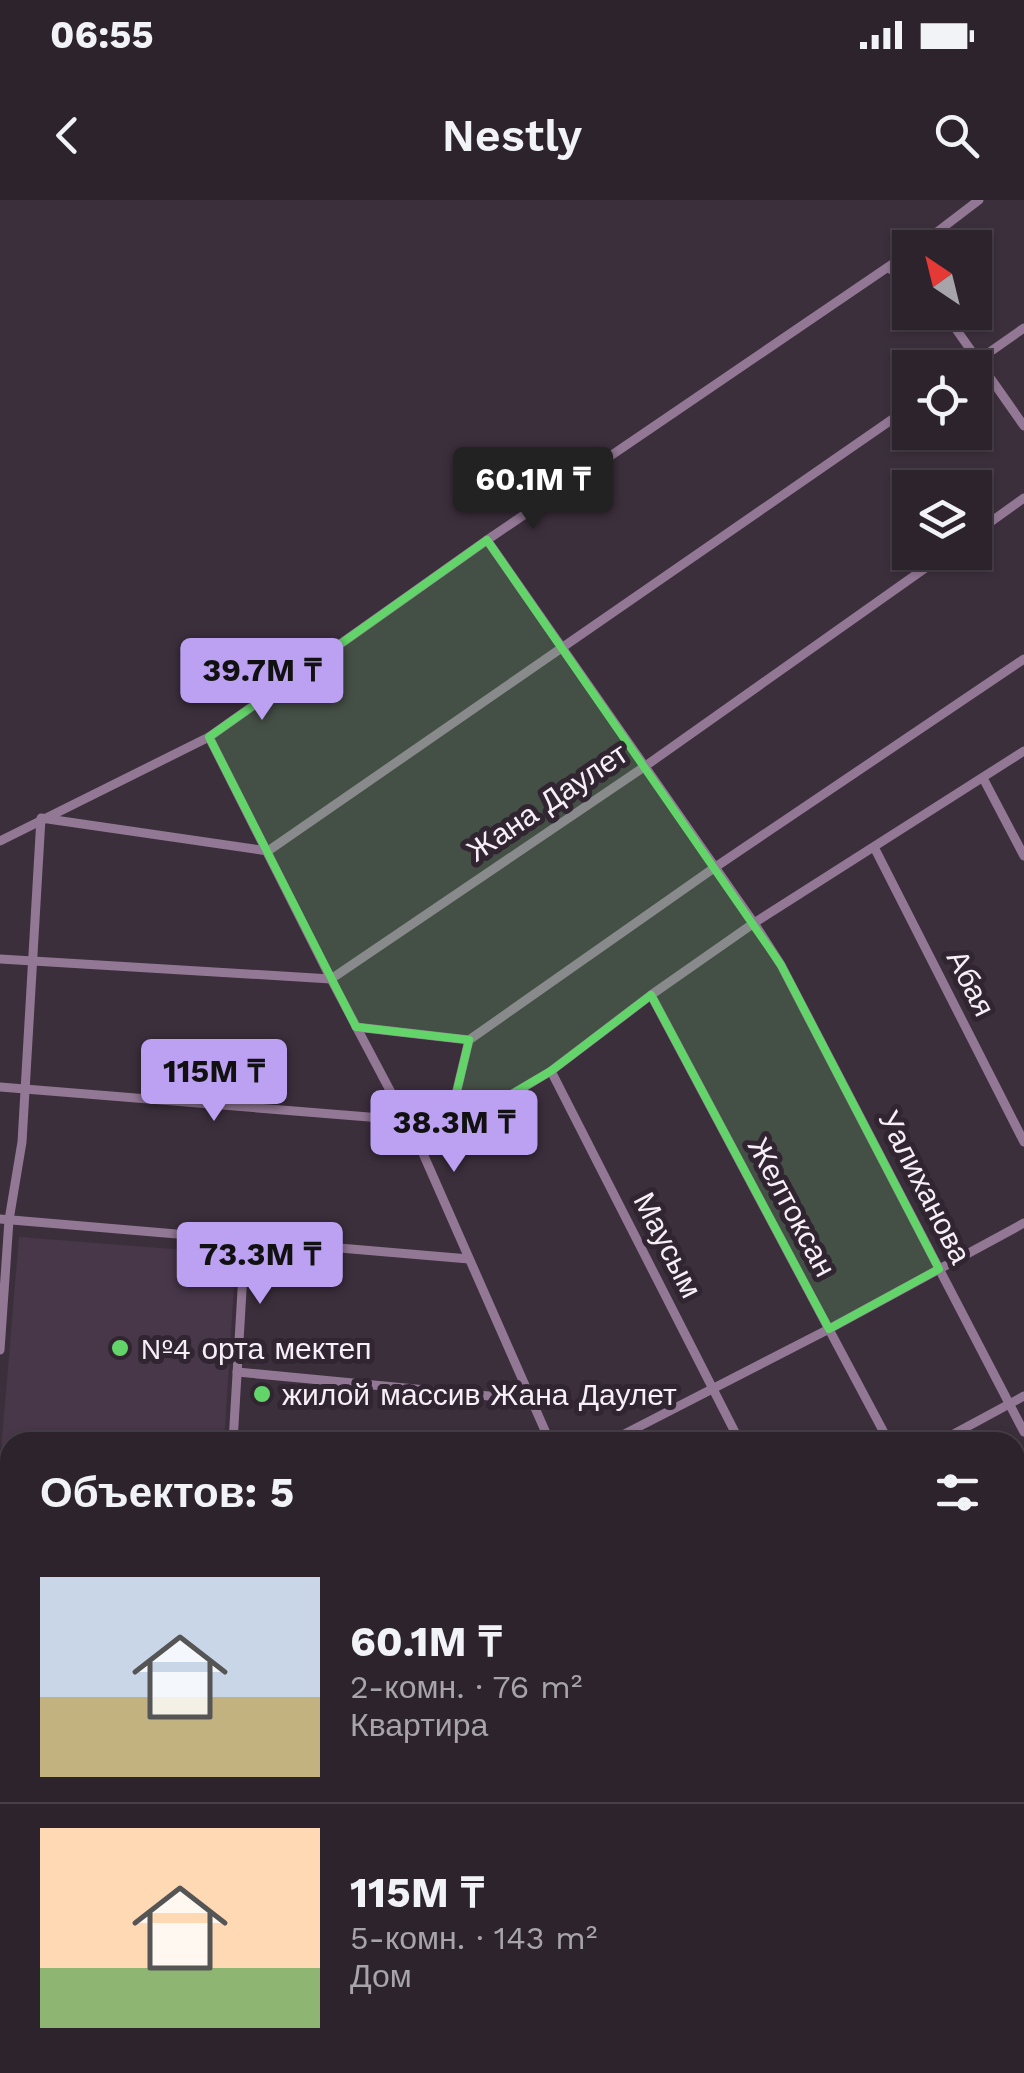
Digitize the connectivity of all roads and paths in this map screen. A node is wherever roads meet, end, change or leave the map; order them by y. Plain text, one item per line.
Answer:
1 (979, 200) edge
2 (940, 230) edge
3 (892, 266) edge
4 (889, 268) junction
5 (892, 270) edge
6 (1024, 328) edge
7 (992, 351) edge
8 (992, 379) edge
9 (892, 419) edge
10 (1024, 426) edge
11 (1024, 498) edge
12 (992, 521) edge
13 (487, 540) junction
14 (923, 570) edge
15 (560, 646) junction
16 (1024, 659) edge
17 (209, 737) junction
18 (1024, 751) edge
19 (644, 767) junction
20 (984, 778) junction
21 (40, 818) junction
22 (0, 841) edge
23 (874, 846) junction
24 (268, 851) junction
25 (1024, 856) edge
26 (714, 868) junction
27 (754, 924) junction
28 (0, 959) edge
29 (32, 962) junction
30 (330, 979) junction
31 (651, 995) junction
32 (356, 1027) junction
33 (469, 1040) junction
34 (551, 1071) junction
35 (0, 1088) edge
36 (25, 1090) junction
37 (406, 1120) junction
38 (447, 1132) junction
39 (1024, 1142) edge
40 (421, 1149) junction
41 (4, 1219) edge
42 (1024, 1223) edge
43 (245, 1240) junction
44 (469, 1259) junction
45 (939, 1269) junction
46 (828, 1330) junction
47 (0, 1350) edge
48 (236, 1372) junction
49 (712, 1388) junction
50 (1024, 1396) edge
51 (532, 1400) junction
52 (1009, 1404) junction
53 (233, 1432) edge
54 (546, 1432) edge
55 (628, 1432) edge
56 (735, 1432) edge
57 (883, 1432) edge
58 (957, 1432) edge
59 (1024, 1432) edge

1 - 2 street
3 - 4 street
4 - 5 street
4 - 13 street
6 - 7 street
8 - 10 street
9 - 15 street
11 - 12 street
13 - 15 street, Уалиханова
13 - 17 street
14 - 19 street, Жана Даулет
15 - 19 street, Уалиханова
15 - 24 street
16 - 26 street
17 - 21 street
17 - 24 street
18 - 20 street
19 - 26 street, Уалиханова
19 - 30 street, Жана Даулет
20 - 23 street
20 - 25 street
21 - 22 street
21 - 24 street
21 - 29 street
23 - 27 street
23 - 39 street, Абая
24 - 30 street
26 - 27 street, Уалиханова
26 - 33 street
27 - 31 street
27 - 45 street, Уалиханова
28 - 29 street
29 - 30 street
29 - 36 street
30 - 32 street
31 - 34 street
31 - 46 street, Желтоксан
32 - 33 street
32 - 37 street
33 - 38 street
34 - 38 street
34 - 49 street, Маусым
35 - 36 street
36 - 37 street
36 - 41 street
37 - 40 street
38 - 40 street
40 - 44 street
41 - 43 street
41 - 47 street
42 - 45 street
43 - 44 street
43 - 48 street
44 - 51 street
45 - 46 street
45 - 52 street, Уалиханова
46 - 49 street
46 - 57 street, Желтоксан
48 - 51 street
48 - 53 street
49 - 55 street
49 - 56 street, Маусым
50 - 52 street
51 - 54 street
52 - 58 street
52 - 59 street, Уалиханова

